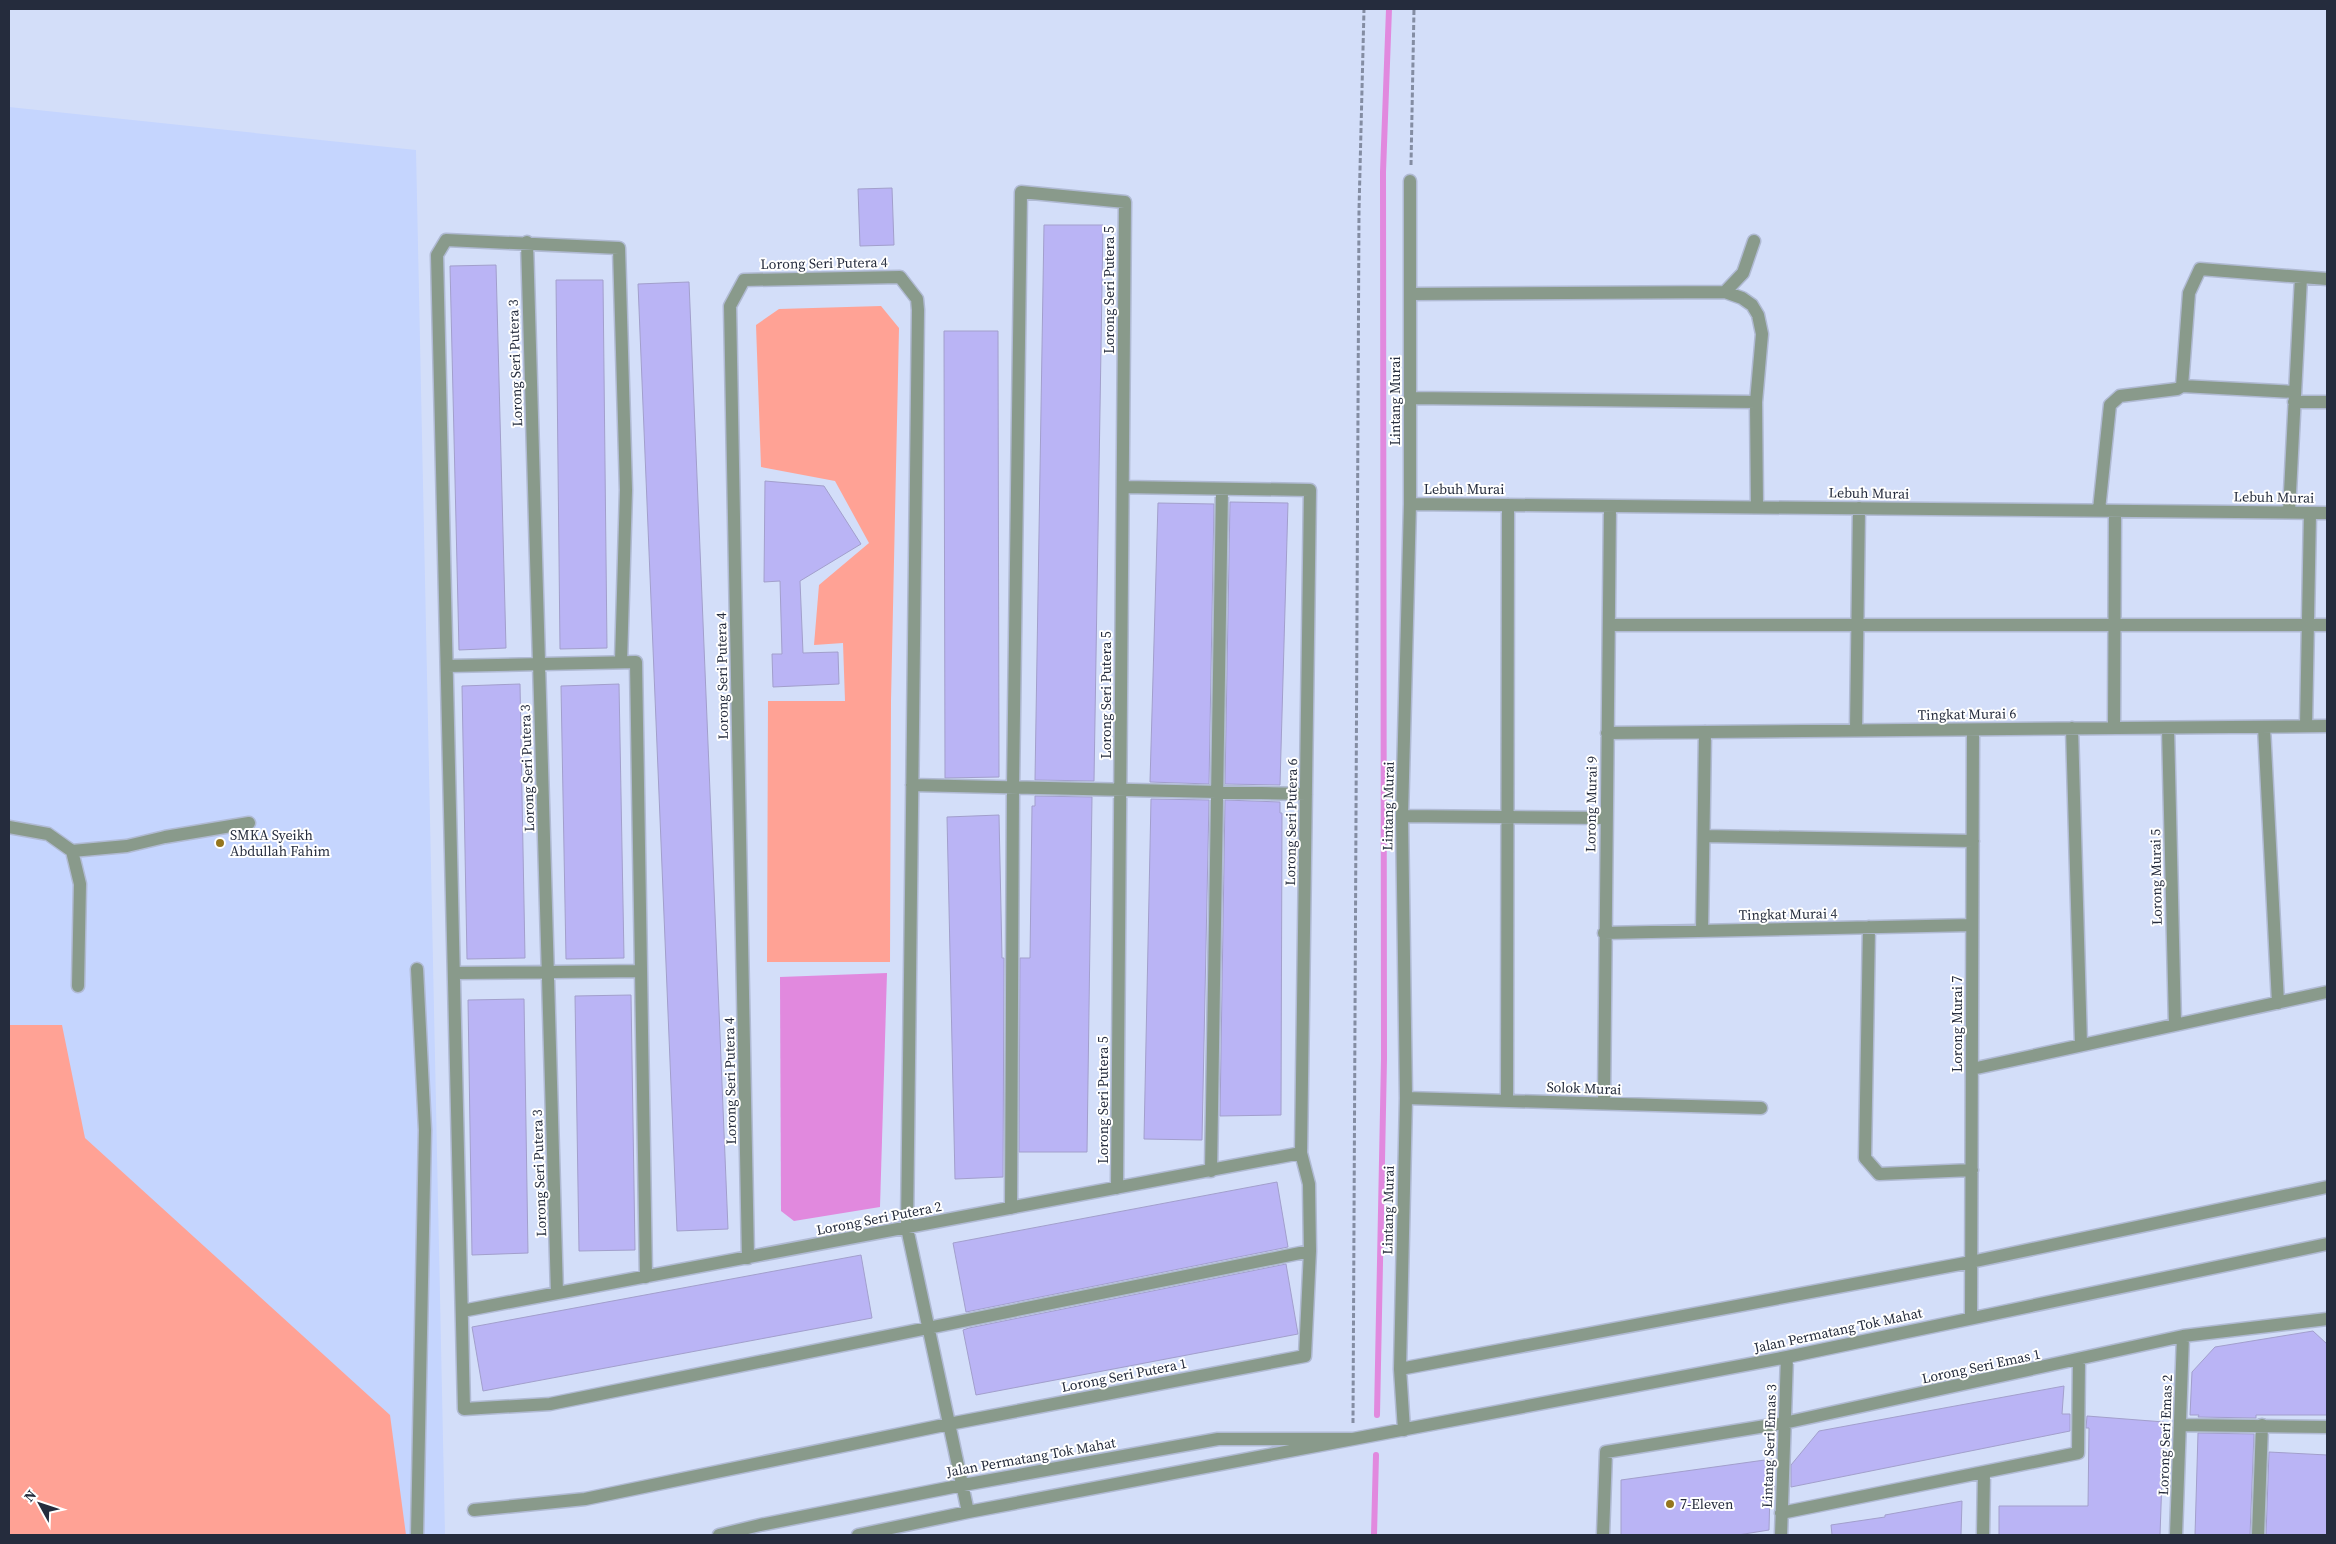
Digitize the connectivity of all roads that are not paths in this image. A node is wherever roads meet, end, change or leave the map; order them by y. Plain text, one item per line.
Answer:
1 (1410, 181) road end
2 (1754, 241) dead end
3 (527, 242) junction
4 (2301, 277) junction
5 (2327, 279) edge
6 (1725, 292) junction
7 (1411, 294) junction
8 (2182, 386) junction
9 (2295, 397) junction
10 (1410, 398) junction
11 (1756, 402) junction
12 (2327, 402) edge
13 (1123, 487) junction
14 (1222, 489) junction
15 (1410, 504) junction
16 (1508, 505) junction
17 (1610, 506) junction
18 (1757, 507) junction
19 (1859, 508) junction
20 (2098, 510) junction
21 (2115, 511) junction
22 (2289, 512) junction
23 (2310, 513) junction
24 (2327, 513) edge
25 (1609, 625) junction
26 (1857, 625) junction
27 (2114, 625) junction
28 (2308, 625) junction
29 (2327, 625) edge
30 (621, 662) junction
31 (539, 664) junction
32 (447, 666) junction
33 (2306, 726) junction
34 (2327, 726) edge
35 (2264, 727) junction
36 (2072, 728) junction
37 (2114, 728) junction
38 (2168, 728) junction
39 (1856, 730) junction
40 (1973, 730) junction
41 (1705, 732) junction
42 (1608, 733) junction
43 (912, 785) junction
44 (1013, 788) junction
45 (1120, 790) junction
46 (1217, 792) junction
47 (1306, 794) junction
48 (1402, 816) junction
49 (1507, 817) junction
50 (1606, 818) junction
51 (249, 823) dead end
52 (9, 827) edge
53 (1704, 836) junction
54 (1973, 841) junction
55 (72, 851) junction
56 (1972, 925) junction
57 (1870, 927) junction
58 (1702, 931) junction
59 (1604, 933) junction
60 (417, 969) dead end
61 (641, 971) junction
62 (548, 972) junction
63 (455, 973) junction
64 (78, 986) dead end
65 (2327, 992) edge
66 (2278, 1002) junction
67 (2175, 1025) junction
68 (2082, 1045) junction
69 (1972, 1069) junction
70 (1406, 1098) junction
71 (1507, 1100) junction
72 (1604, 1103) junction
73 (1761, 1108) dead end
74 (1302, 1154) junction
75 (1972, 1170) junction
76 (1211, 1171) junction
77 (2327, 1187) edge
78 (1117, 1188) junction
79 (1011, 1208) junction
80 (907, 1228) junction
81 (2327, 1244) edge
82 (1310, 1251) junction
83 (748, 1258) junction
84 (1971, 1262) junction
85 (646, 1277) junction
86 (557, 1293) junction
87 (462, 1311) junction
88 (1971, 1318) junction
89 (2327, 1319) edge
90 (928, 1328) junction
91 (2184, 1336) junction
92 (1305, 1356) joint
93 (1787, 1357) junction
94 (2079, 1360) junction
95 (1400, 1369) junction
96 (949, 1424) junction
97 (1784, 1424) junction
98 (2180, 1425) junction
99 (2262, 1425) junction
100 (2327, 1427) edge
101 (1404, 1430) junction
102 (1353, 1439) junction
103 (1984, 1472) junction
104 (962, 1485) junction
105 (474, 1510) dead end
106 (968, 1512) junction
107 (1781, 1513) junction
108 (417, 1535) edge
109 (719, 1535) edge
110 (858, 1535) edge
111 (1603, 1535) edge
112 (1781, 1535) edge
113 (1983, 1535) edge
114 (2176, 1535) edge
115 (2258, 1535) edge

1 - 7 street, Lintang Murai
2 - 6 street
3 - 30 street
3 - 31 street, Lorong Seri Putera 3
3 - 32 street
4 - 5 street
4 - 8 street
4 - 9 street
6 - 7 street
6 - 11 street
7 - 10 street, Lintang Murai
8 - 9 street
8 - 20 street
9 - 12 street
9 - 22 street
10 - 11 street
10 - 15 street, Lintang Murai
11 - 18 street
13 - 14 street
13 - 44 street, Lorong Seri Putera 5
13 - 45 street, Lorong Seri Putera 5
14 - 46 street
14 - 47 street, Lorong Seri Putera 6
15 - 16 street, Lebuh Murai
15 - 48 street, Lintang Murai
16 - 17 street, Lebuh Murai
16 - 49 street
17 - 18 street, Lebuh Murai
17 - 25 street, Lorong Murai 9
18 - 19 street, Lebuh Murai
19 - 20 street, Lebuh Murai
19 - 26 street
20 - 21 street, Lebuh Murai
21 - 22 street, Lebuh Murai
21 - 27 street
22 - 23 street, Lebuh Murai
23 - 24 street, Lebuh Murai
23 - 28 street
25 - 26 street
25 - 42 street, Lorong Murai 9
26 - 27 street
26 - 39 street
27 - 28 street
27 - 37 street
28 - 29 street
28 - 33 street
30 - 31 street
30 - 61 street
31 - 32 street
31 - 62 street, Lorong Seri Putera 3
32 - 63 street
33 - 34 street, Tingkat Murai 6
33 - 35 street, Tingkat Murai 6
35 - 38 street, Tingkat Murai 6
35 - 66 street
36 - 37 street, Tingkat Murai 6
36 - 40 street, Tingkat Murai 6
36 - 68 street
37 - 38 street, Tingkat Murai 6
38 - 67 street, Lorong Murai 5
39 - 40 street, Tingkat Murai 6
39 - 41 street, Tingkat Murai 6
40 - 54 street, Lorong Murai 7
41 - 42 street, Tingkat Murai 6
41 - 53 street
42 - 50 street, Lorong Murai 9
43 - 44 street
43 - 80 street, Lorong Seri Putera 4
43 - 83 street, Lorong Seri Putera 4
44 - 45 street
44 - 79 street
45 - 46 street
45 - 78 street, Lorong Seri Putera 5
46 - 47 street
46 - 76 street
47 - 74 street, Lorong Seri Putera 6
48 - 49 street
48 - 70 street, Lintang Murai
49 - 50 street
49 - 71 street
50 - 59 street, Lorong Murai 9
51 - 55 street
52 - 55 street
53 - 54 street
53 - 58 street
54 - 56 street, Lorong Murai 7
55 - 64 street
56 - 57 street, Tingkat Murai 4
56 - 69 street, Lorong Murai 7
57 - 58 street, Tingkat Murai 4
57 - 75 street
58 - 59 street, Tingkat Murai 4
59 - 72 street, Lorong Murai 9
60 - 108 street
61 - 62 street
61 - 85 street
62 - 63 street
62 - 86 street, Lorong Seri Putera 3
63 - 87 street
65 - 66 street
66 - 67 street
67 - 68 street
68 - 69 street
69 - 75 street, Lorong Murai 7
70 - 71 street, Solok Murai
70 - 95 street, Lintang Murai
71 - 72 street, Solok Murai
72 - 73 street, Solok Murai
74 - 76 street, Lorong Seri Putera 2
74 - 82 street, Lorong Seri Putera 6
75 - 84 street, Lorong Murai 7
76 - 78 street, Lorong Seri Putera 2
77 - 84 street
78 - 79 street, Lorong Seri Putera 2
79 - 80 street, Lorong Seri Putera 2
80 - 83 street, Lorong Seri Putera 2
80 - 90 street, Lorong Seri Putera 4
81 - 88 street, Jalan Permatang Tok Mahat
82 - 90 street
82 - 92 street, Lorong Seri Putera 6
83 - 85 street, Lorong Seri Putera 2
84 - 88 street, Lorong Murai 7
84 - 95 street
85 - 86 street, Lorong Seri Putera 2
86 - 87 street, Lorong Seri Putera 2
87 - 90 street
88 - 93 street, Jalan Permatang Tok Mahat
89 - 91 street, Lorong Seri Emas 1
90 - 96 street, Lorong Seri Putera 4
91 - 94 street, Lorong Seri Emas 1
91 - 98 street, Lorong Seri Emas 2
92 - 96 street, Lorong Seri Putera 1
93 - 97 street, Lintang Seri Emas 3
93 - 101 street, Jalan Permatang Tok Mahat
94 - 97 street, Lorong Seri Emas 1
94 - 103 street
95 - 101 street, Lintang Murai
96 - 104 street, Lorong Seri Putera 4
96 - 105 street, Lorong Seri Putera 1
97 - 107 street, Lintang Seri Emas 3
97 - 111 street, Lorong Seri Emas 1
98 - 99 street
98 - 114 street, Lorong Seri Emas 2
99 - 100 street
99 - 115 street
101 - 102 street, Jalan Permatang Tok Mahat
102 - 104 street, Jalan Permatang Tok Mahat
102 - 106 street, Jalan Permatang Tok Mahat
103 - 107 street
103 - 113 street
104 - 106 street, Lorong Seri Putera 4
104 - 109 street, Jalan Permatang Tok Mahat
106 - 110 street, Jalan Permatang Tok Mahat
107 - 112 street, Lintang Seri Emas 3

